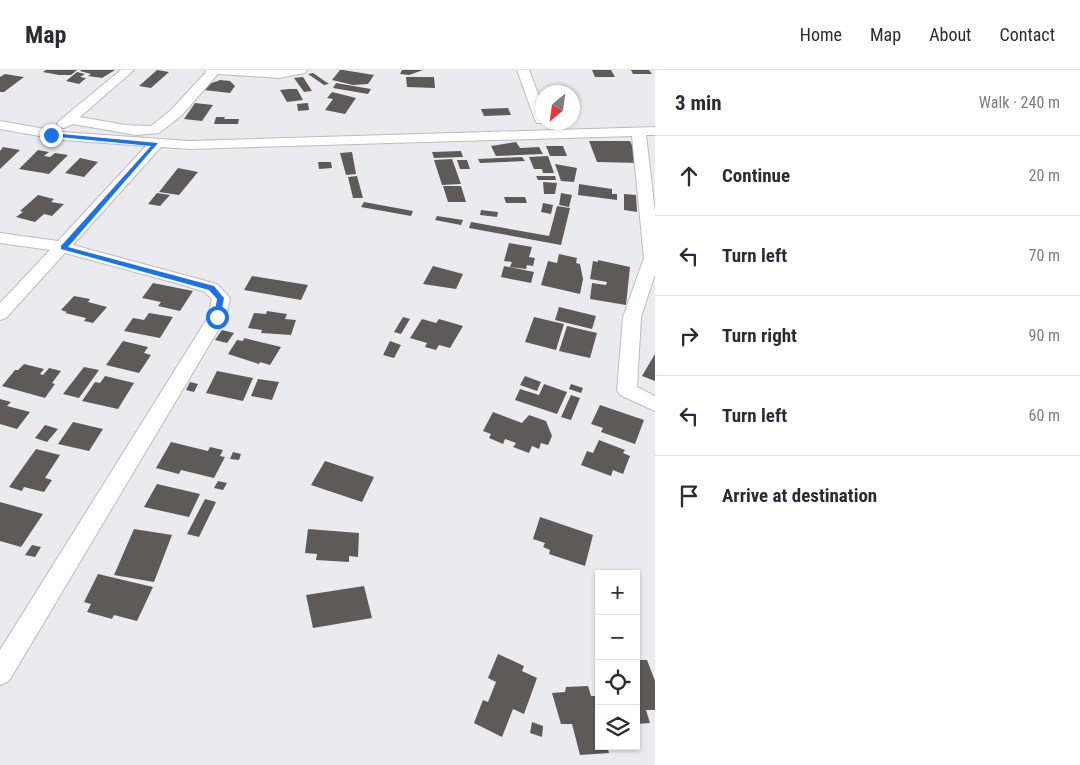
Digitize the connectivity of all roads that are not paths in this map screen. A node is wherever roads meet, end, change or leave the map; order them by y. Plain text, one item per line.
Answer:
1 (128, 70) edge
2 (211, 70) edge
3 (215, 70) edge
4 (301, 70) edge
5 (523, 70) edge
6 (535, 100) edge
7 (70, 119) junction
8 (0, 125) edge
9 (535, 125) edge
10 (580, 127) edge
11 (647, 131) edge
12 (51, 135) junction
13 (156, 144) junction
14 (0, 238) edge
15 (63, 247) junction
16 (0, 314) edge
17 (655, 404) edge
18 (0, 673) edge

1 - 7 street
2 - 3 street
3 - 4 street
3 - 7 street
5 - 6 street
7 - 12 street
8 - 12 street
9 - 13 street
10 - 11 street
11 - 17 street
12 - 13 street
13 - 15 street
14 - 15 street
15 - 16 street
15 - 18 street

